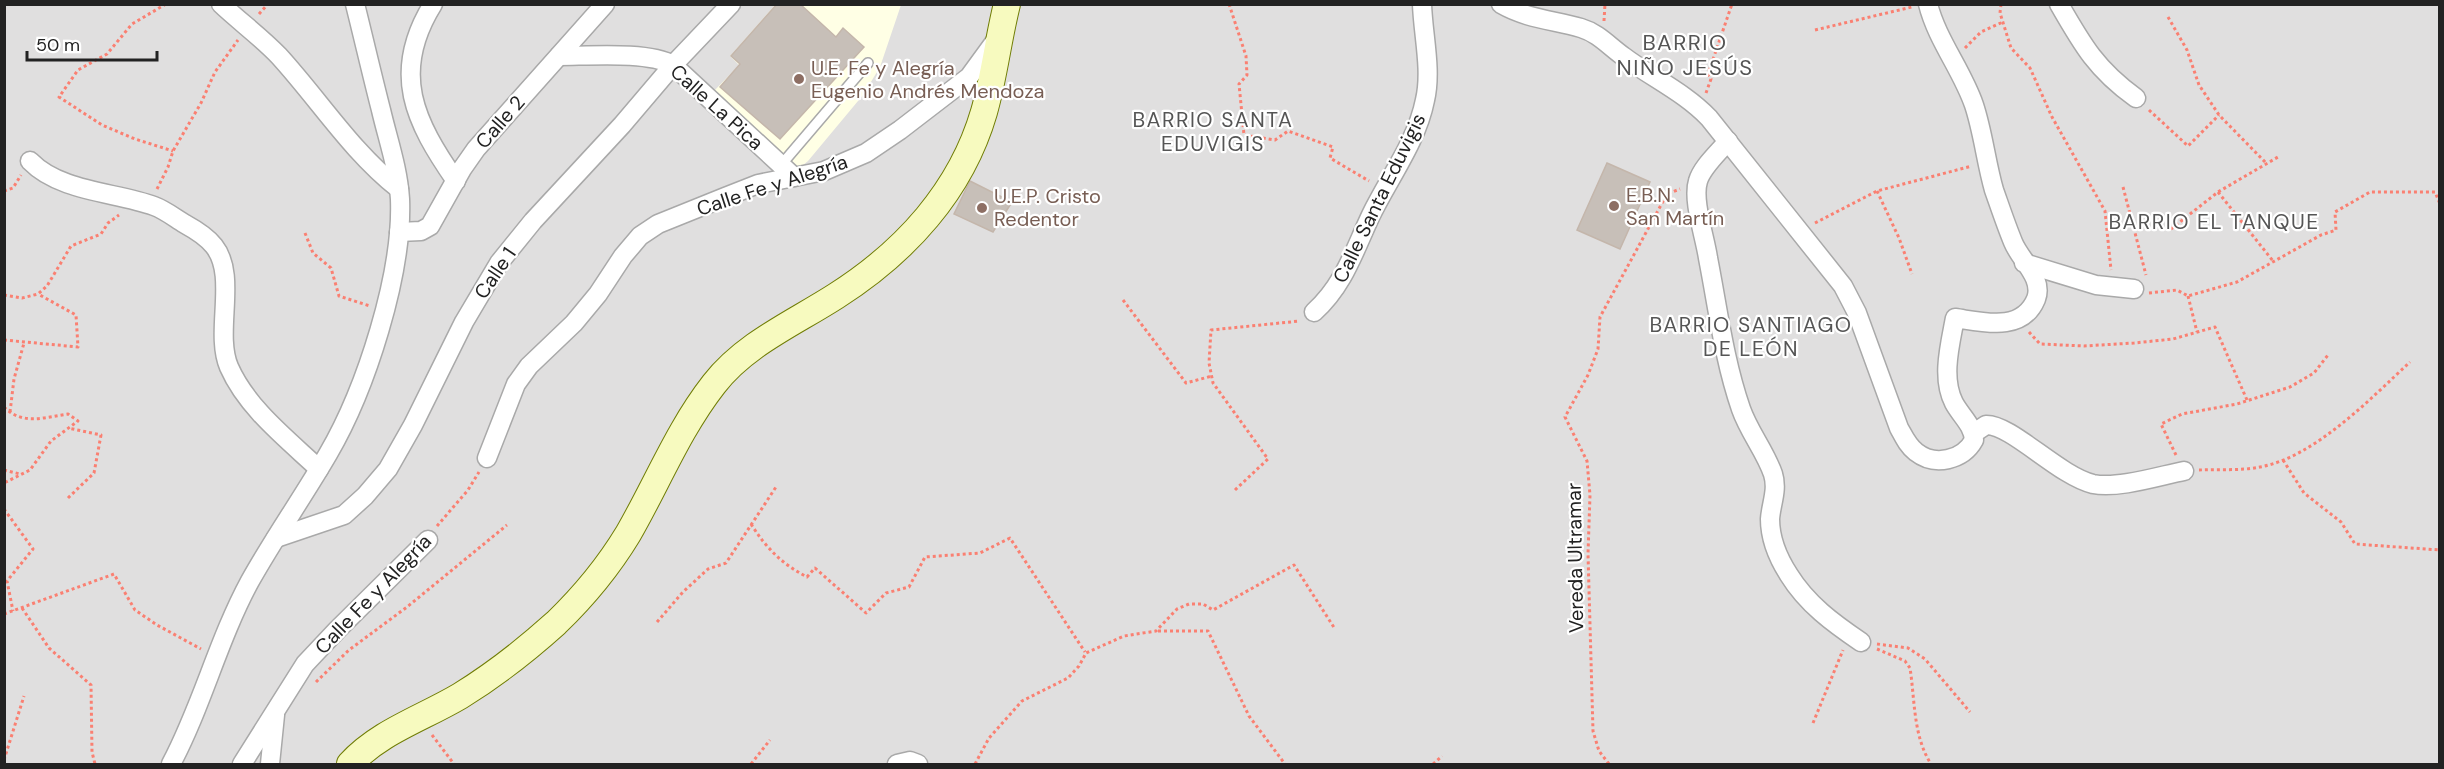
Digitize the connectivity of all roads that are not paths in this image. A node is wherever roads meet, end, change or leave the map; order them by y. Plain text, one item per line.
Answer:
1 (221, 4) edge
2 (355, 4) edge
3 (433, 4) edge
4 (605, 4) edge
5 (731, 4) edge
6 (1007, 4) edge
7 (1422, 4) edge
8 (1501, 4) edge
9 (1928, 4) edge
10 (2059, 4) edge
11 (999, 36) junction
12 (559, 56) junction
13 (868, 63) dead end
14 (673, 65) junction
15 (2136, 98) road end
16 (1728, 141) junction
17 (30, 161) road end
18 (788, 171) junction
19 (456, 181) junction
20 (399, 189) junction
21 (399, 232) junction
22 (2024, 263) junction
23 (2134, 289) road end
24 (1314, 312) road end
25 (1974, 433) junction
26 (488, 458) road end
27 (319, 469) junction
28 (2184, 471) road end
29 (276, 538) junction
30 (428, 540) road end
31 (1856, 638) road end
32 (276, 711) junction
33 (171, 765) edge
34 (242, 765) edge
35 (270, 765) edge
36 (350, 765) edge
37 (897, 765) edge
38 (918, 765) edge

1 - 20 street
2 - 20 street
3 - 19 street
4 - 12 street, Calle 2
5 - 14 street, Calle 1
6 - 11 main road
7 - 24 street, Calle Santa Eduvigis
8 - 16 street
9 - 22 street
10 - 15 street
11 - 18 street, Calle Fe y Alegría
11 - 36 main road
12 - 14 street, Calle La Pica
12 - 19 street, Calle 2
13 - 18 lane
14 - 18 street, Calle La Pica
14 - 29 street, Calle 1
16 - 25 street
16 - 31 street
17 - 27 street
18 - 26 street, Calle Fe y Alegría
19 - 21 street, Calle 2
20 - 21 street
21 - 27 street
22 - 23 street
22 - 25 street
25 - 28 street
27 - 29 street
29 - 33 street
30 - 32 street, Calle Fe y Alegría
32 - 34 street, Calle Fe y Alegría
32 - 35 street
37 - 38 street

